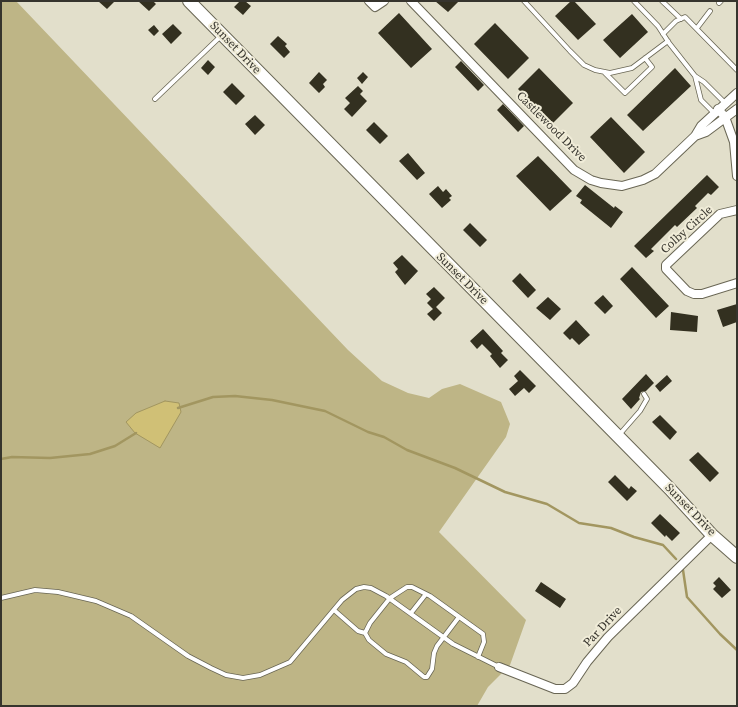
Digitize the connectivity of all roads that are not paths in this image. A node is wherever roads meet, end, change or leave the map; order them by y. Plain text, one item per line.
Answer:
1 (189, 1) edge
2 (369, 1) edge
3 (384, 1) edge
4 (411, 1) edge
5 (524, 1) edge
6 (634, 1) edge
7 (662, 1) edge
8 (710, 11) dead end
9 (681, 19) junction
10 (697, 28) junction
11 (663, 34) junction
12 (222, 35) junction
13 (668, 41) junction
14 (645, 58) junction
15 (737, 69) edge
16 (604, 72) junction
17 (695, 76) junction
18 (737, 93) edge
19 (155, 99) dead end
20 (719, 109) junction
21 (737, 109) edge
22 (724, 117) junction
23 (694, 136) junction
24 (737, 176) edge
25 (737, 210) edge
26 (737, 284) edge
27 (644, 394) dead end
28 (618, 436) junction
29 (712, 535) junction
30 (737, 557) edge
31 (426, 594) junction
32 (1, 598) edge
33 (390, 598) junction
34 (334, 610) junction
35 (411, 613) junction
36 (459, 616) junction
37 (365, 633) junction
38 (444, 636) junction
39 (478, 657) junction
40 (499, 667) joint

1 - 12 street, Sunset Drive
2 - 3 street
4 - 23 street, Castlewood Drive
5 - 16 lane
6 - 11 lane
7 - 9 lane
8 - 10 lane
9 - 10 lane
9 - 11 lane
10 - 15 lane
11 - 13 lane
12 - 19 lane
12 - 28 street, Sunset Drive
13 - 14 lane
13 - 17 lane
14 - 16 lane
14 - 16 lane
17 - 20 lane
17 - 20 lane
18 - 20 street, Castlewood Drive
20 - 22 street
20 - 23 street, Castlewood Drive
21 - 22 street, Castlewood Drive
22 - 23 street, Castlewood Drive
22 - 24 street
25 - 26 street, Colby Circle
27 - 28 lane
28 - 29 street, Sunset Drive
29 - 30 street, Sunset Drive
29 - 40 street, Par Drive
31 - 33 lane
31 - 35 lane
31 - 36 lane
32 - 34 lane
33 - 34 lane
33 - 35 lane
33 - 37 lane
34 - 37 lane
35 - 38 lane
36 - 38 lane
36 - 39 lane
37 - 38 lane
38 - 39 lane
39 - 40 lane

